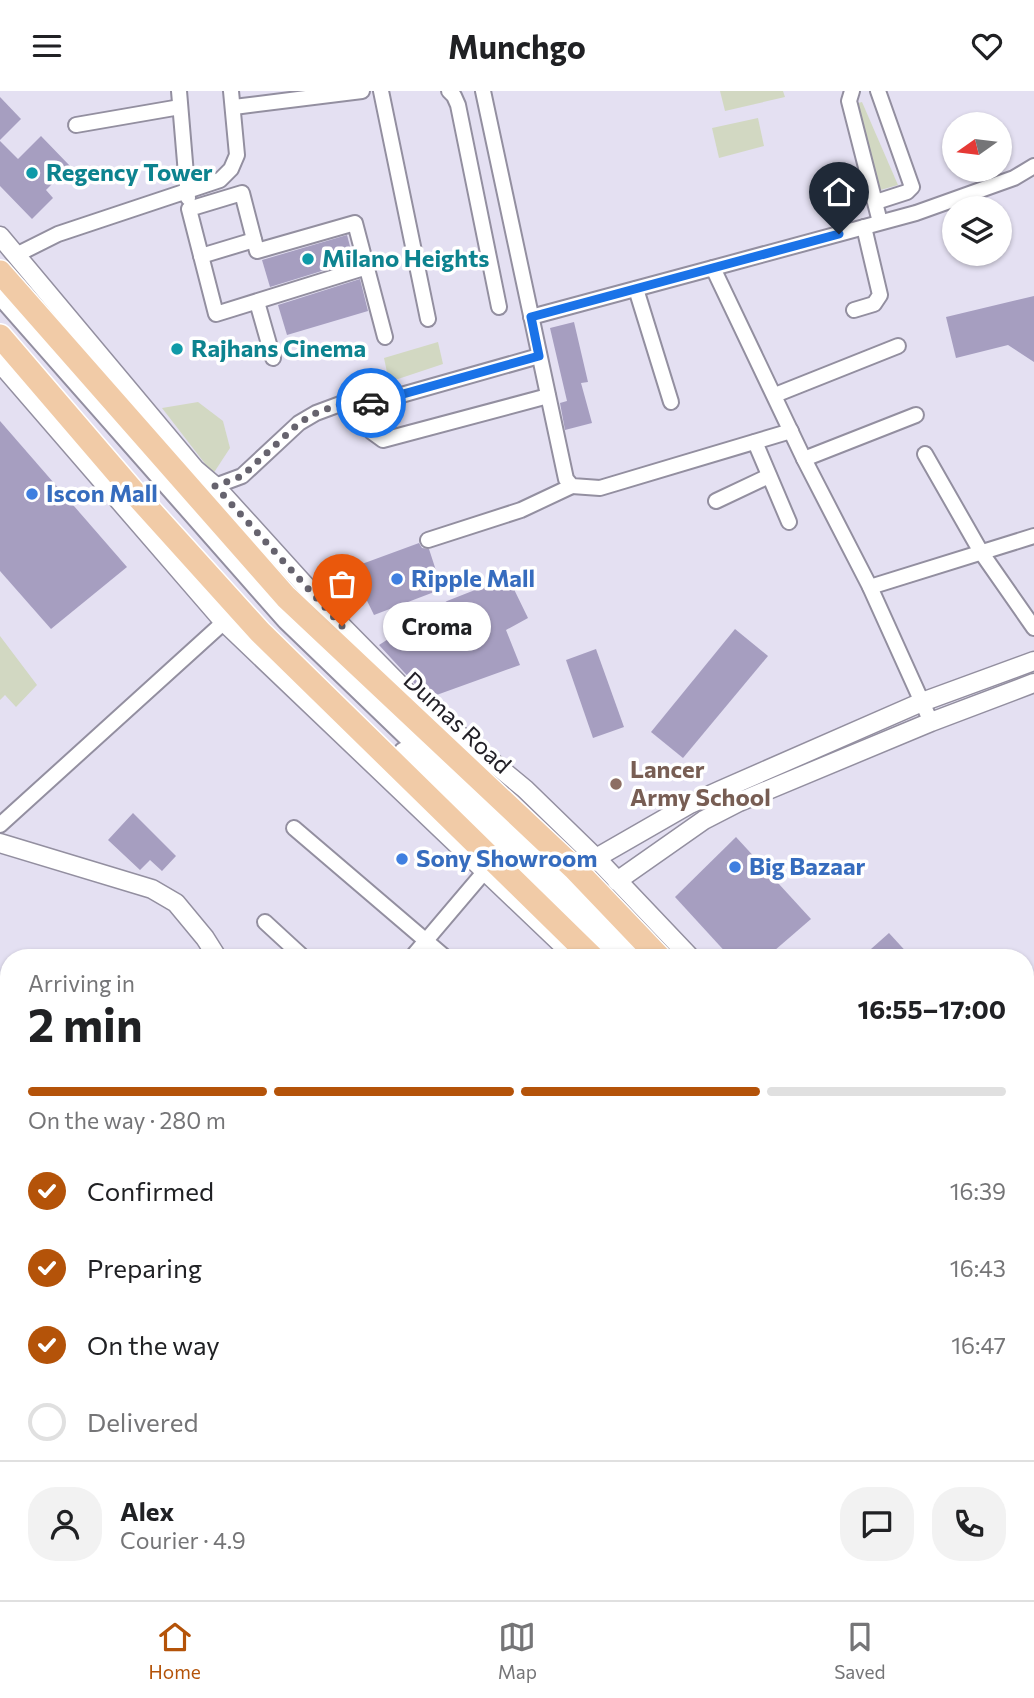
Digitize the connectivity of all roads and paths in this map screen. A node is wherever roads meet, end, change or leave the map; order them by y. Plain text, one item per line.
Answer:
1 (178, 91) edge
2 (231, 91) edge
3 (362, 91) edge
4 (382, 91) edge
5 (449, 91) edge
6 (483, 91) edge
7 (852, 91) edge
8 (878, 91) edge
9 (180, 107) junction
10 (234, 107) junction
11 (76, 125) dead end
12 (1034, 166) edge
13 (187, 189) junction
14 (876, 202) junction
15 (189, 209) junction
16 (880, 222) junction
17 (864, 227) junction
18 (0, 236) edge
19 (254, 240) junction
20 (18, 254) junction
21 (201, 256) junction
22 (367, 267) junction
23 (713, 268) junction
24 (0, 272) edge
25 (636, 289) junction
26 (0, 294) edge
27 (257, 302) junction
28 (499, 307) dead end
29 (0, 310) edge
30 (854, 310) dead end
31 (531, 317) junction
32 (429, 319) dead end
33 (0, 336) edge
34 (385, 337) dead end
35 (898, 346) dead end
36 (539, 356) junction
37 (273, 358) dead end
38 (0, 363) edge
39 (775, 395) junction
40 (548, 396) junction
41 (671, 402) dead end
42 (359, 407) junction
43 (916, 415) dead end
44 (791, 431) junction
45 (755, 442) junction
46 (925, 454) dead end
47 (804, 460) junction
48 (769, 476) junction
49 (215, 486) junction
50 (572, 486) junction
51 (716, 501) dead end
52 (789, 522) dead end
53 (1034, 536) edge
54 (428, 540) dead end
55 (981, 552) junction
56 (870, 587) junction
57 (224, 622) junction
58 (1034, 628) edge
59 (1034, 661) edge
60 (1034, 683) edge
61 (922, 702) junction
62 (931, 722) junction
63 (0, 825) edge
64 (294, 828) dead end
65 (0, 843) edge
66 (596, 858) junction
67 (485, 871) junction
68 (617, 881) junction
69 (265, 922) dead end
70 (426, 940) junction
71 (212, 949) edge
72 (294, 949) edge
73 (419, 949) edge
74 (436, 949) edge
75 (567, 949) edge
76 (584, 949) edge
77 (605, 949) edge
78 (629, 949) edge
79 (652, 949) edge
80 (682, 949) edge

1 - 9 street
2 - 10 street
3 - 10 street
4 - 32 street
5 - 28 street
6 - 31 street
7 - 14 street
8 - 14 street
9 - 11 street
9 - 13 street
10 - 13 street
12 - 16 street
13 - 15 street
13 - 20 street
14 - 16 street
15 - 19 street
15 - 21 street
16 - 17 street
17 - 23 street
17 - 30 street
18 - 20 street
19 - 21 street
19 - 22 street
20 - 49 street
21 - 27 street
22 - 27 street
22 - 34 street
23 - 25 street
23 - 39 street
24 - 79 main road, Dumas Road
25 - 31 street
25 - 41 street
26 - 78 main road
27 - 37 street
29 - 77 main road
31 - 36 street
33 - 76 main road
35 - 39 street
36 - 40 street
36 - 42 street
38 - 57 street
39 - 44 street
40 - 42 street
40 - 50 street
42 - 49 street
43 - 47 street
44 - 45 street
44 - 47 street
45 - 48 street
45 - 50 street
46 - 55 street
47 - 56 street
48 - 51 street
48 - 52 street
49 - 66 street
50 - 54 street
53 - 55 street
55 - 56 street
55 - 58 street
56 - 61 street
57 - 63 street
57 - 67 street
59 - 61 street
60 - 62 street
61 - 62 street
61 - 66 street
62 - 68 street
64 - 70 street
65 - 71 street
66 - 68 street
67 - 70 street
67 - 75 street
68 - 80 street
69 - 72 street
70 - 73 street
70 - 74 street

